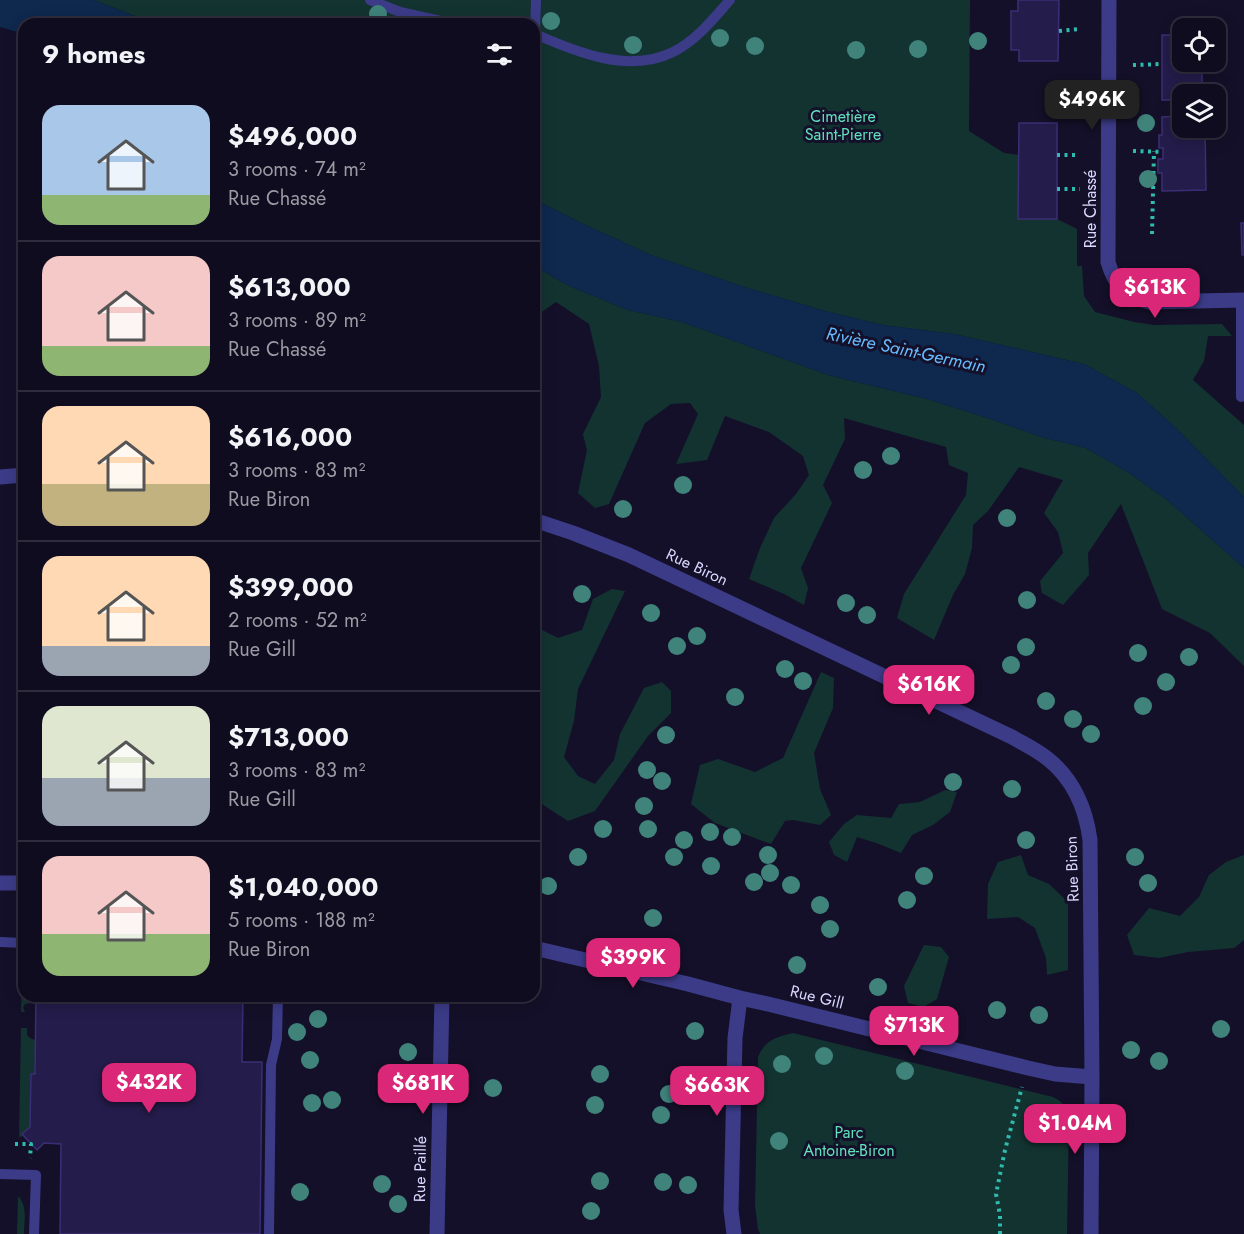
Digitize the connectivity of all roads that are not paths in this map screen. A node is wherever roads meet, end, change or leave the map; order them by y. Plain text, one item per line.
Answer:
1 (370, 0) edge
2 (536, 0) edge
3 (730, 0) edge
4 (1109, 0) edge
5 (427, 18) edge
6 (535, 18) edge
7 (540, 36) edge
8 (1243, 300) edge
9 (1241, 397) dead end
10 (18, 476) edge
11 (0, 477) edge
12 (540, 522) edge
13 (0, 883) edge
14 (18, 883) edge
15 (0, 942) edge
16 (18, 943) edge
17 (540, 949) edge
18 (740, 998) junction
19 (278, 1002) edge
20 (442, 1002) edge
21 (1092, 1077) junction
22 (0, 1174) edge
23 (34, 1234) edge
24 (269, 1234) edge
25 (437, 1234) edge
26 (734, 1234) edge
27 (1090, 1234) edge

1 - 5 lane
2 - 6 lane
3 - 7 lane
4 - 8 street, Rue Chassé
8 - 9 lane
10 - 11 street
12 - 21 street, Rue Biron
13 - 14 street
15 - 16 lane
17 - 18 street, Rue Gill
18 - 21 street, Rue Gill
18 - 26 street
19 - 24 lane
20 - 25 street, Rue Paillé
21 - 27 street, Rue Biron
22 - 23 lane

